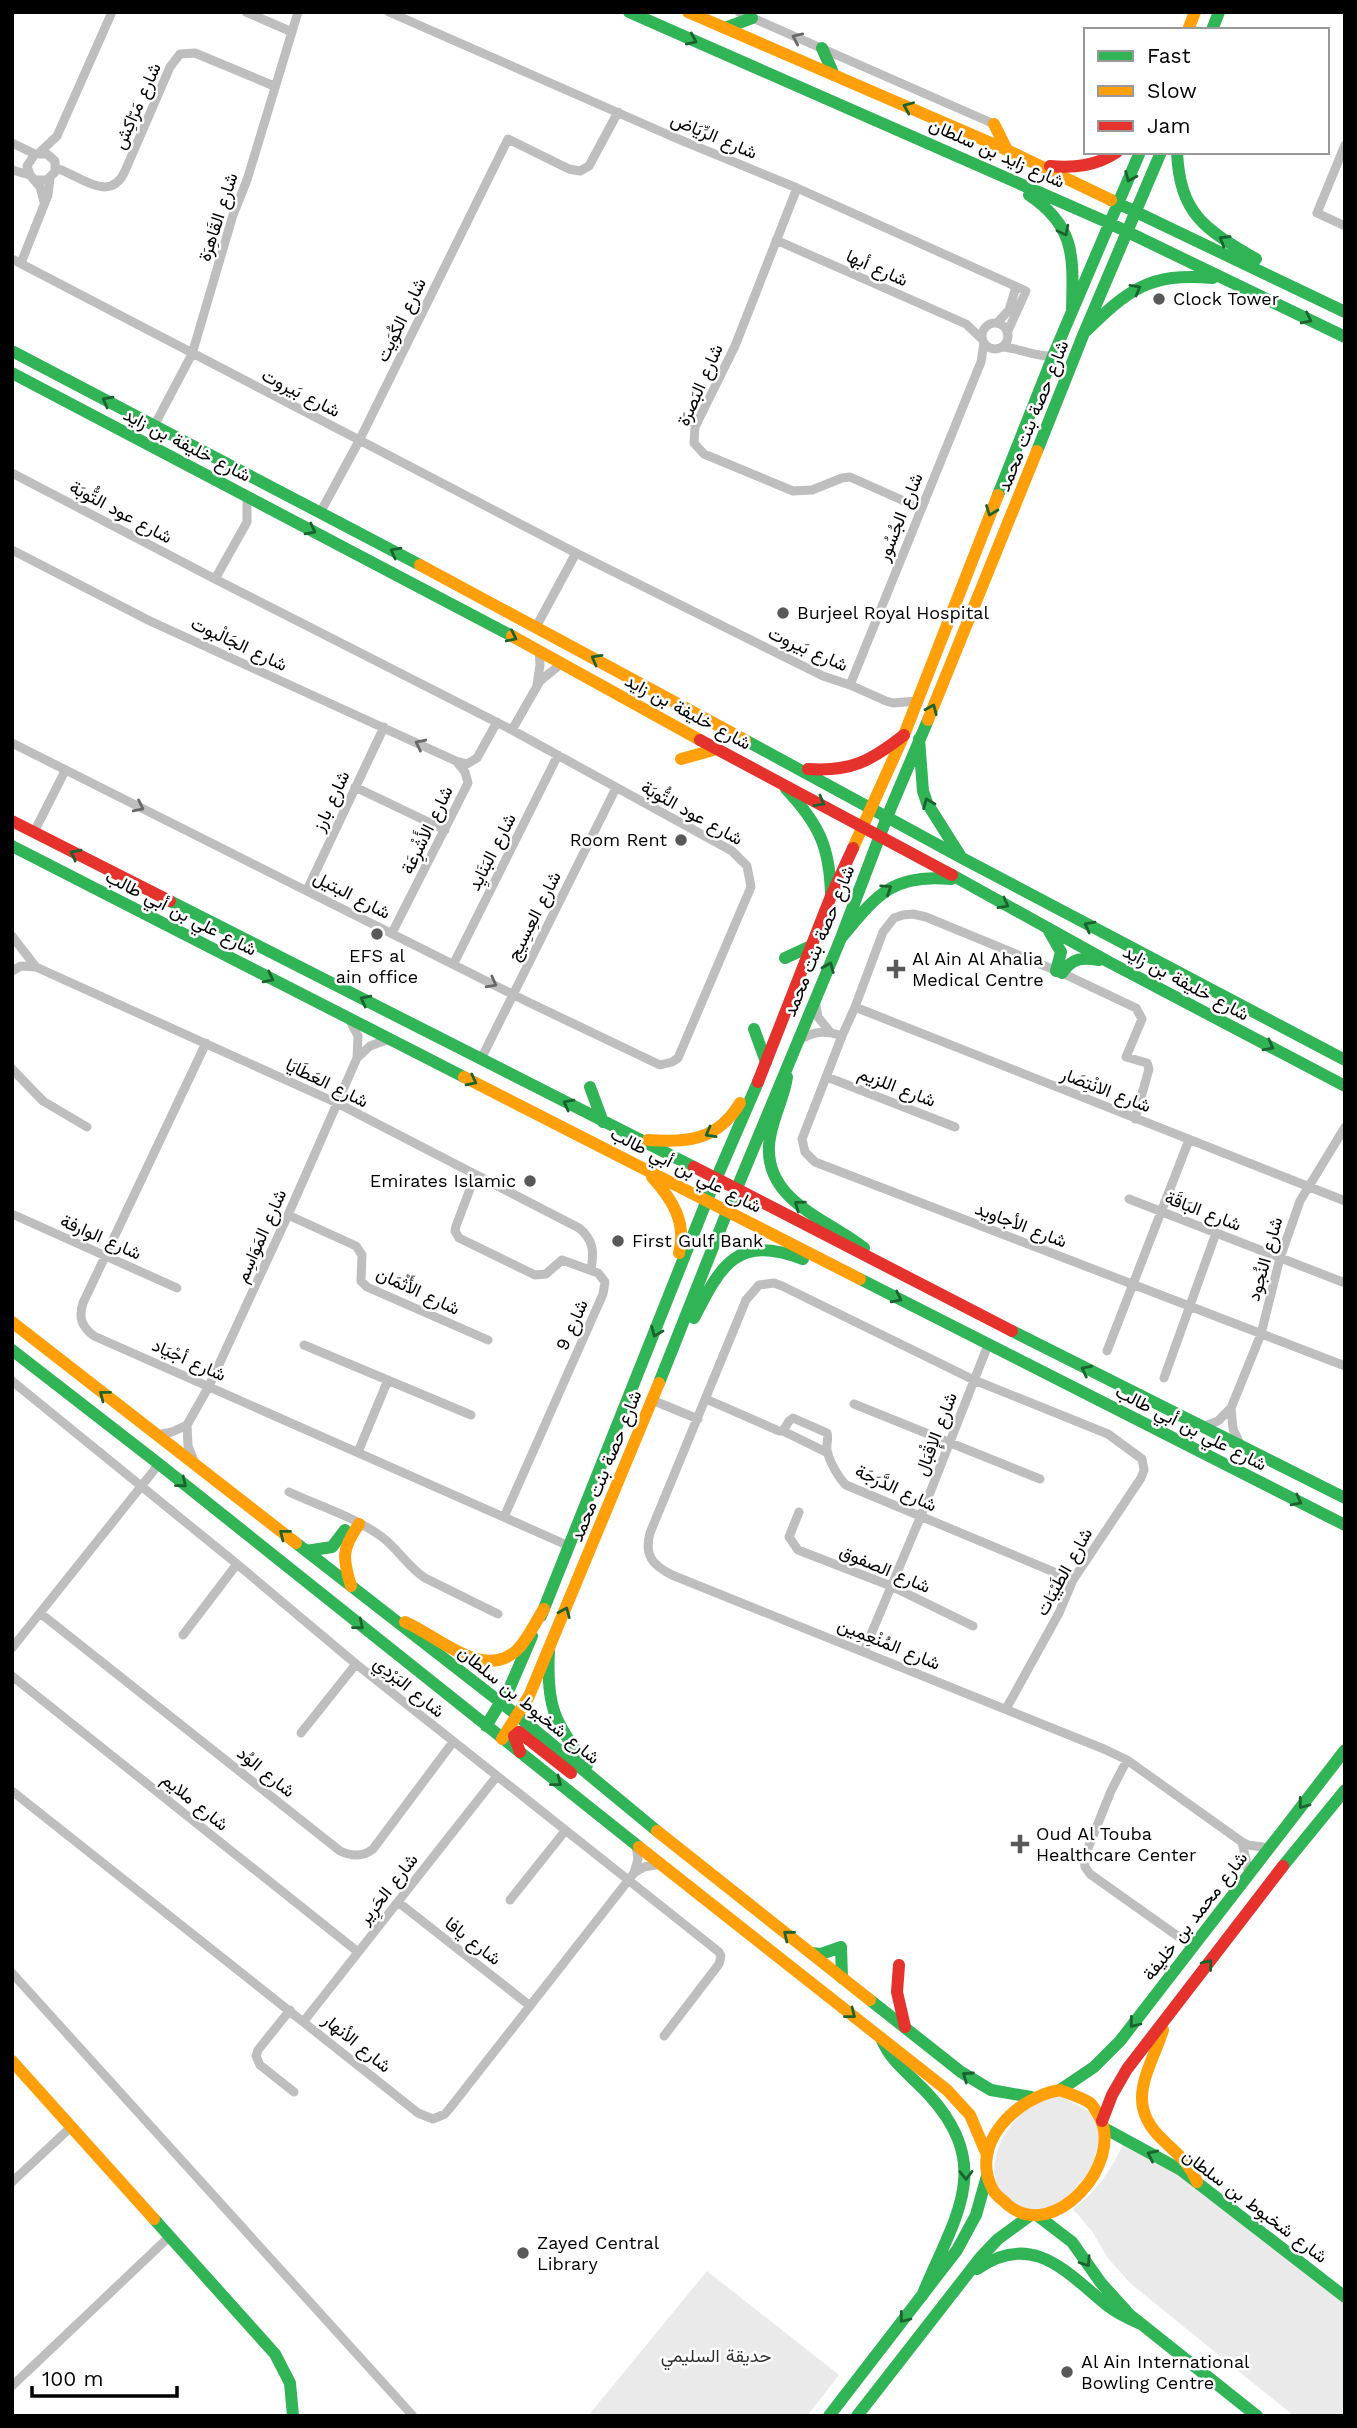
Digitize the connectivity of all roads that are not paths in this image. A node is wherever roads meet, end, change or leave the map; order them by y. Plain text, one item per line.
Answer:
1 (112, 12) edge
2 (246, 12) edge
3 (298, 12) edge
4 (389, 12) edge
5 (629, 12) edge
6 (688, 12) edge
7 (739, 12) edge
8 (752, 18) junction
9 (725, 28) junction
10 (292, 32) junction
11 (822, 48) junction
12 (834, 75) junction
13 (274, 86) junction
14 (618, 112) junction
15 (995, 124) joint
16 (57, 136) junction
17 (12, 143) edge
18 (1345, 145) edge
19 (1007, 150) junction
20 (950, 152) junction
21 (37, 154) junction
22 (1114, 154) edge
23 (1139, 154) edge
24 (1160, 154) edge
25 (1177, 154) edge
26 (1037, 164) junction
27 (12, 170) edge
28 (54, 171) junction
29 (33, 178) junction
30 (797, 188) junction
31 (44, 202) junction
32 (1119, 202) junction
33 (1136, 211) junction
34 (1109, 223) junction
35 (1345, 226) edge
36 (1128, 231) junction
37 (776, 240) junction
38 (16, 261) edge
39 (1224, 279) junction
40 (1021, 289) junction
41 (1301, 291) junction
42 (1072, 312) junction
43 (1345, 312) edge
44 (966, 324) junction
45 (992, 324) junction
46 (1084, 333) junction
47 (1008, 335) junction
48 (1345, 337) edge
49 (983, 341) junction
50 (998, 348) junction
51 (1021, 349) junction
52 (12, 351) edge
53 (192, 354) junction
54 (1034, 356) junction
55 (1053, 356) junction
56 (981, 362) junction
57 (1048, 372) junction
58 (12, 373) edge
59 (154, 426) junction
60 (359, 441) junction
61 (12, 473) edge
62 (247, 496) junction
63 (920, 508) junction
64 (272, 509) junction
65 (320, 513) junction
66 (247, 522) junction
67 (12, 550) edge
68 (576, 553) junction
69 (215, 579) junction
70 (536, 627) junction
71 (539, 650) junction
72 (562, 663) junction
73 (850, 685) junction
74 (536, 686) junction
75 (917, 701) junction
76 (497, 722) junction
77 (384, 727) junction
78 (512, 730) junction
79 (904, 735) junction
80 (919, 739) junction
81 (12, 743) edge
82 (718, 749) junction
83 (558, 755) junction
84 (681, 759) dead end
85 (456, 761) junction
86 (798, 768) junction
87 (65, 771) junction
88 (776, 778) junction
89 (355, 787) junction
90 (616, 788) junction
91 (872, 807) junction
92 (887, 817) junction
93 (12, 821) edge
94 (863, 826) junction
95 (445, 831) junction
96 (34, 832) junction
97 (880, 835) junction
98 (12, 846) edge
99 (962, 858) junction
100 (962, 881) junction
101 (307, 890) junction
102 (831, 896) junction
103 (1046, 927) junction
104 (392, 933) junction
105 (12, 936) edge
106 (841, 938) junction
107 (811, 946) junction
108 (785, 958) dead end
109 (1109, 962) junction
110 (454, 963) junction
111 (36, 967) junction
112 (12, 971) edge
113 (1059, 972) junction
114 (513, 994) junction
115 (815, 999) junction
116 (855, 1007) junction
117 (346, 1015) junction
118 (754, 1029) dead end
119 (831, 1032) junction
120 (842, 1036) junction
121 (389, 1039) junction
122 (798, 1041) junction
123 (206, 1042) junction
124 (357, 1058) junction
125 (678, 1058) joint
126 (481, 1059) junction
127 (1345, 1060) edge
128 (766, 1062) junction
129 (788, 1063) junction
130 (12, 1069) edge
131 (827, 1077) junction
132 (590, 1087) dead end
133 (1343, 1087) edge
134 (337, 1103) junction
135 (1135, 1119) junction
136 (603, 1122) junction
137 (87, 1127) dead end
138 (955, 1127) dead end
139 (1345, 1127) edge
140 (576, 1134) junction
141 (637, 1138) junction
142 (1189, 1140) junction
143 (475, 1176) junction
144 (716, 1179) junction
145 (1307, 1187) junction
146 (737, 1189) junction
147 (1129, 1199) dead end
148 (707, 1200) junction
149 (1345, 1202) edge
150 (1161, 1211) junction
151 (727, 1212) junction
152 (12, 1214) edge
153 (288, 1215) junction
154 (1216, 1233) junction
155 (104, 1255) junction
156 (874, 1258) junction
157 (1280, 1258) junction
158 (592, 1270) junction
159 (859, 1278) junction
160 (1345, 1283) edge
161 (1133, 1285) junction
162 (177, 1288) dead end
163 (666, 1304) junction
164 (1189, 1306) junction
165 (12, 1322) edge
166 (1261, 1334) junction
167 (679, 1337) junction
168 (488, 1340) dead end
169 (304, 1345) dead end
170 (988, 1345) junction
171 (12, 1350) edge
172 (1107, 1351) dead end
173 (1345, 1366) edge
174 (1164, 1378) dead end
175 (388, 1380) junction
176 (974, 1380) junction
177 (12, 1381) edge
178 (209, 1386) junction
179 (706, 1399) junction
180 (652, 1400) junction
181 (854, 1404) dead end
182 (1231, 1408) junction
183 (471, 1415) dead end
184 (698, 1419) junction
185 (187, 1425) junction
186 (1200, 1427) junction
187 (783, 1431) junction
188 (157, 1435) junction
189 (950, 1443) junction
190 (1242, 1449) junction
191 (358, 1452) junction
192 (828, 1453) junction
193 (1136, 1454) joint
194 (159, 1464) junction
195 (196, 1465) junction
196 (1040, 1479) dead end
197 (141, 1485) junction
198 (289, 1492) dead end
199 (1345, 1499) edge
200 (799, 1512) dead end
201 (504, 1517) junction
202 (920, 1518) junction
203 (355, 1521) junction
204 (1345, 1525) edge
205 (569, 1546) junction
206 (306, 1551) junction
207 (237, 1564) junction
208 (1073, 1580) junction
209 (351, 1586) junction
210 (891, 1586) junction
211 (544, 1609) junction
212 (40, 1613) junction
213 (498, 1614) dead end
214 (393, 1618) junction
215 (973, 1626) dead end
216 (183, 1634) dead end
217 (12, 1648) edge
218 (549, 1651) junction
219 (864, 1651) junction
220 (356, 1664) junction
221 (12, 1676) edge
222 (501, 1703) junction
223 (1006, 1709) junction
224 (518, 1716) junction
225 (486, 1726) junction
226 (302, 1733) dead end
227 (502, 1739) junction
228 (453, 1742) junction
229 (1345, 1750) edge
230 (522, 1755) junction
231 (1128, 1760) junction
232 (497, 1776) junction
233 (1345, 1790) edge
234 (12, 1791) edge
235 (610, 1794) junction
236 (656, 1830) junction
237 (565, 1831) junction
238 (1242, 1842) junction
239 (636, 1845) junction
240 (1270, 1848) junction
241 (661, 1864) junction
242 (1250, 1875) junction
243 (631, 1877) junction
244 (510, 1900) dead end
245 (398, 1902) junction
246 (1193, 1947) junction
247 (358, 1952) junction
248 (811, 1953) junction
249 (899, 1965) dead end
250 (12, 1973) edge
251 (842, 1978) junction
252 (529, 2005) junction
253 (290, 2010) junction
254 (304, 2021) junction
255 (1164, 2021) junction
256 (905, 2026) junction
257 (664, 2036) dead end
258 (881, 2038) junction
259 (12, 2061) edge
260 (1060, 2090) junction
261 (295, 2092) dead end
262 (1031, 2097) junction
263 (1103, 2124) junction
264 (71, 2127) junction
265 (987, 2155) junction
266 (987, 2176) junction
267 (12, 2182) edge
268 (1197, 2182) junction
269 (1034, 2216) junction
270 (170, 2236) junction
271 (959, 2284) junction
272 (922, 2296) junction
273 (1345, 2297) edge
274 (1141, 2324) junction
275 (12, 2386) edge
276 (293, 2416) edge
277 (413, 2416) edge
278 (829, 2416) edge
279 (857, 2416) edge
280 (1256, 2416) edge

1 - 16 street
2 - 10 street
3 - 10 street, شارع القَاهِرَة
4 - 14 street, شارع الرِّيَاض
5 -> 20 main road, شارع زايد بن سلطان
6 - 9 main road, شارع زايد بن سلطان
7 - 8 street
8 - 9 main road
11 -> 8 street
9 - 12 main road, شارع زايد بن سلطان
10 - 13 street, شارع القَاهِرَة
11 - 12 main road
11 - 15 street
19 -> 12 main road, شارع زايد بن سلطان
13 - 28 street, شارع مَرّاكِش
13 - 53 street, شارع القَاهِرَة
14 - 30 street, شارع الرِّيَاض
14 - 60 street, شارع الكُوَيت
15 - 19 main road
16 - 21 street
16 - 28 street
17 - 21 street
18 - 35 street
19 - 26 main road, شارع زايد بن سلطان
20 - 34 main road, شارع زايد بن سلطان
20 -> 42 main road
21 - 28 street
21 - 29 street
22 - 26 main road
23 -> 32 main road, شارع حصة بنت محمد
24 - 33 main road, شارع حصة بنت محمد
41 -> 25 main road
26 - 32 main road, شارع زايد بن سلطان
27 - 29 street
28 - 29 street
28 - 31 street
29 - 31 street
30 - 37 street, شارع البَصرَة
30 - 40 street, شارع الرِّيَاض
31 - 38 street
32 - 33 main road, شارع زايد بن سلطان
32 - 34 main road, شارع حصة بنت محمد
33 - 36 main road, شارع حصة بنت محمد
33 - 41 main road, شارع زايد بن سلطان
34 - 36 main road, شارع زايد بن سلطان
34 - 42 main road, شارع حصة بنت محمد
36 - 39 main road, شارع زايد بن سلطان
36 - 46 main road, شارع حصة بنت محمد
37 - 44 street, شارع أبها
37 - 63 street, شارع البَصرَة
38 - 53 street, شارع بَيروت
46 -> 39 main road
39 -> 48 main road, شارع زايد بن سلطان
40 - 45 street
40 - 47 street
41 - 43 main road, شارع زايد بن سلطان
42 - 55 main road, شارع حصة بنت محمد
44 - 45 street, شارع أبها
44 - 49 street, شارع أبها
45 - 47 street
45 - 49 street
80 -> 46 main road, شارع حصة بنت محمد
47 - 50 street
47 - 51 street
49 - 50 street
49 - 56 street, شارع الجُسُور
50 - 51 street
50 - 56 street, شارع الجُسُور
51 - 54 street
59 -> 52 main road, شارع خليفة بن زايد
53 - 59 street, شارع القَاهِرَة
53 - 60 street, شارع بَيروت
54 - 55 street
54 - 57 street
55 - 57 main road, شارع حصة بنت محمد
56 - 63 street, شارع الجُسُور
57 -> 75 main road, شارع حصة بنت محمد
58 - 62 main road, شارع خليفة بن زايد
59 - 65 main road, شارع خليفة بن زايد
60 - 65 street, شارع الكُوَيت
60 - 68 street, شارع بَيروت
61 - 69 street, شارع عود التُّوبَة
62 - 64 main road, شارع خليفة بن زايد
62 - 66 street
63 - 73 street, شارع الجُسُور
64 - 66 street
64 -> 71 main road, شارع خليفة بن زايد
70 -> 65 main road, شارع خليفة بن زايد
66 - 69 street
67 - 77 street, شارع الجَالْبوت
68 - 70 street
68 - 73 street, شارع بَيروت
69 - 76 street, شارع عود التُّوبَة
86 -> 70 main road, شارع خليفة بن زايد
71 - 72 main road, شارع خليفة بن زايد
71 - 74 street
72 - 74 street
72 - 82 main road, شارع خليفة بن زايد
73 - 75 street, شارع بَيروت
74 - 78 street
75 - 79 main road, شارع حصة بنت محمد
76 - 78 street, شارع عود التُّوبَة
76 - 85 street
85 -> 77 street, شارع الجَالْبوت
77 - 89 street, شارع بارز
78 - 83 street, شارع عود التُّوبَة
79 - 86 main road
79 - 91 main road, شارع حصة بنت محمد
80 - 92 main road, شارع حصة بنت محمد
99 -> 80 main road
81 - 87 street, شارع البتيل
82 - 84 main road
82 - 88 main road, شارع خليفة بن زايد
83 - 90 street, شارع عود التُّوبَة
83 - 110 street, شارع البَنَايِد
85 - 95 street, شارع الأَشْرِعَة
86 - 91 main road, شارع خليفة بن زايد
87 - 96 street
87 -> 101 street, شارع البتيل
88 -> 94 main road, شارع خليفة بن زايد
88 - 102 main road
89 - 95 street
89 - 101 street, شارع بارز
90 - 114 street, شارع العِسِيج
90 - 125 street, شارع عود التُّوبَة
91 - 92 main road, شارع خليفة بن زايد
91 - 94 main road, شارع حصة بنت محمد
92 - 97 main road, شارع حصة بنت محمد
92 - 99 main road, شارع خليفة بن زايد
93 - 96 main road, شارع علي بن أبي طالب
94 - 97 main road, شارع خليفة بن زايد
94 - 102 main road, شارع حصة بنت محمد
95 - 104 street, شارع الأَشْرِعَة
126 -> 96 main road, شارع علي بن أبي طالب
97 - 100 main road, شارع خليفة بن زايد
97 - 106 main road, شارع حصة بنت محمد
98 -> 117 main road, شارع علي بن أبي طالب
127 -> 99 main road, شارع خليفة بن زايد
100 -> 103 main road, شارع خليفة بن زايد
106 -> 100 main road
101 - 104 street, شارع البتيل
102 - 107 main road, شارع حصة بنت محمد
103 - 109 main road, شارع خليفة بن زايد
103 - 113 main road
104 - 110 street, شارع البتيل
105 - 111 street
115 -> 106 main road, شارع حصة بنت محمد
107 - 108 main road
107 - 128 main road, شارع حصة بنت محمد
109 - 113 main road
109 -> 133 main road, شارع خليفة بن زايد
110 -> 114 street, شارع البتيل
111 - 112 street
111 - 123 street, شارع العَطَايَا
113 - 116 street, شارع الأجاويد
113 - 135 street, شارع الأجاويد
114 - 125 street, شارع البتيل
114 - 126 street, شارع العِسِيج
115 - 119 street
115 - 122 main road, شارع حصة بنت محمد
116 - 120 street, شارع الأجاويد
116 - 135 street, شارع الانْتِصَار
117 - 121 main road, شارع علي بن أبي طالب
117 - 124 street
118 - 128 main road
119 - 120 street
119 - 122 street
120 - 131 street, شارع الأجاويد
121 - 124 street
121 -> 140 main road, شارع علي بن أبي طالب
122 - 129 main road, شارع حصة بنت محمد
123 - 134 street, شارع العَطَايَا
123 - 155 street, شارع أجْيَاد
124 - 134 street, شارع المَوَاسِم
136 -> 126 main road, شارع علي بن أبي طالب
128 -> 141 main road
128 - 144 main road, شارع حصة بنت محمد
129 - 146 main road, شارع حصة بنت محمد
156 -> 129 main road
130 - 137 street
131 - 138 street, شارع اللزيم
131 - 161 street, شارع الأجاويد
132 - 136 main road
134 - 143 street, شارع العَطَايَا
134 - 153 street, شارع المَوَاسِم
135 - 142 street, شارع الانْتِصَار
136 - 141 main road, شارع علي بن أبي طالب
139 - 145 street, شارع النُجود
140 - 148 main road, شارع علي بن أبي طالب
140 - 163 main road
141 - 144 main road, شارع علي بن أبي طالب
142 - 145 street, شارع الانْتِصَار
142 - 150 street
143 - 158 street, شارع العَطَايَا
143 - 158 street
144 - 146 main road, شارع علي بن أبي طالب
144 - 148 main road, شارع حصة بنت محمد
145 - 149 street, شارع الانْتِصَار
145 - 157 street, شارع النُجود
146 - 151 main road, شارع حصة بنت محمد
146 - 156 main road, شارع علي بن أبي طالب
147 - 150 street, شارع البَاقَة
148 - 151 main road, شارع علي بن أبي طالب
148 - 163 main road, شارع حصة بنت محمد
150 - 154 street, شارع البَاقَة
150 - 161 street
151 - 159 main road, شارع علي بن أبي طالب
151 - 167 main road, شارع حصة بنت محمد
152 - 155 street, شارع الوارفة
153 - 168 street, شارع الأَثْمَان
153 - 178 street, شارع المَوَاسِم
154 - 157 street, شارع البَاقَة
154 - 164 street
155 - 162 street, شارع الوارفة
155 - 178 street, شارع أجْيَاد
186 -> 156 main road, شارع علي بن أبي طالب
157 - 160 street, شارع البَاقَة
157 - 166 street, شارع النُجود
158 - 201 street, شارع 9
159 - 167 main road
159 -> 170 main road, شارع علي بن أبي طالب
161 - 164 street, شارع الأجاويد
161 - 172 street
163 -> 205 main road, شارع حصة بنت محمد
164 - 166 street, شارع الأجاويد
164 - 174 street
188 -> 165 main road, شارع شخبوط بن سلطان
166 - 173 street, شارع الأجاويد
166 - 182 street, شارع النُجود
167 - 180 main road, شارع حصة بنت محمد
169 - 175 street
170 - 176 street, شارع الإِقْبَال
170 -> 204 main road, شارع علي بن أبي طالب
171 - 194 main road
175 - 183 street
175 - 191 street
176 - 179 street, شارع المُنْعِمِين
176 - 189 street, شارع الإِقْبَال
176 - 193 street, شارع المُنْعِمِين
177 - 197 street, شارع البَرْدِي
178 - 185 street, شارع المَوَاسِم
178 - 191 street, شارع أجْيَاد
179 - 184 street, شارع المُنْعِمِين
179 - 187 street
180 - 184 street
218 -> 180 main road, شارع حصة بنت محمد
181 - 189 street
182 - 186 street
182 - 190 street
184 - 219 street, شارع المُنْعِمِين
185 - 188 street
185 - 195 street
186 - 190 main road, شارع علي بن أبي طالب
187 - 192 street
187 - 192 street, شارع الدَّرَجَة
188 - 195 main road, شارع شخبوط بن سلطان
189 - 196 street
189 - 202 street, شارع الإِقْبَال
190 - 199 main road, شارع علي بن أبي طالب
191 - 201 street, شارع أجْيَاد
192 - 202 street, شارع الدَّرَجَة
193 - 208 street, شارع الطَيْبَات
194 - 197 street
194 -> 225 main road
206 -> 195 main road, شارع شخبوط بن سلطان
197 - 207 street, شارع البَرْدِي
197 - 212 street
198 - 203 street
200 - 210 street, شارع الصفوق
201 - 205 street, شارع أجْيَاد
202 - 208 street, شارع الدَّرَجَة
202 - 210 street, شارع الإِقْبَال
203 - 206 main road
203 - 209 main road
203 - 213 street
205 - 211 main road, شارع حصة بنت محمد
206 - 209 main road, شارع شخبوط بن سلطان
207 - 216 street
207 - 220 street, شارع البَرْدِي
208 - 223 street, شارع الطَيْبَات
209 - 214 main road, شارع شخبوط بن سلطان
210 - 215 street, شارع الصفوق
210 - 219 street, شارع الإِقْبَال
211 - 214 main road
211 - 222 main road, شارع حصة بنت محمد
212 - 217 street
212 - 228 street, شارع الوُد
214 - 222 main road, شارع شخبوط بن سلطان
218 - 224 main road, شارع حصة بنت محمد
218 - 235 main road
219 - 223 street, شارع المُنْعِمِين
220 - 226 street
220 - 228 street, شارع البَرْدِي
221 - 247 street, شارع ملايم
222 - 224 main road, شارع شخبوط بن سلطان
222 - 225 main road, شارع حصة بنت محمد
223 - 231 street, شارع المُنْعِمِين
224 - 227 main road, شارع حصة بنت محمد
224 - 235 main road, شارع شخبوط بن سلطان
225 - 227 main road
227 - 230 main road
228 - 232 street, شارع البَرْدِي
229 -> 240 main road, شارع محمد بن خليفة
230 - 236 main road
230 -> 239 main road
231 - 238 street, شارع المُنْعِمِين
231 - 246 street
232 - 237 street, شارع البَرْدِي
232 - 245 street, شارع الحَرِير
255 -> 233 main road
234 - 253 street, شارع الأنهار
235 - 236 main road, شارع شخبوط بن سلطان
248 -> 236 main road, شارع شخبوط بن سلطان
237 - 243 street, شارع البَرْدِي
237 - 244 street
238 - 240 street, شارع المُنْعِمِين
238 - 242 street
239 - 241 main road
239 - 243 street
240 - 242 main road, شارع محمد بن خليفة
241 - 243 street
241 -> 258 main road
242 - 246 main road, شارع محمد بن خليفة
243 - 252 street, شارع الأنهار
243 - 257 street, شارع البَرْدِي
245 - 247 street, شارع الحَرِير
245 - 252 street, شارع يافا
246 -> 260 main road, شارع محمد بن خليفة
247 - 254 street, شارع الحَرِير
248 - 251 main road, شارع شخبوط بن سلطان
248 - 251 main road
249 - 256 main road
250 - 277 street
251 - 256 main road, شارع شخبوط بن سلطان
252 - 254 street, شارع الأنهار
253 - 254 street, شارع الأنهار
253 - 261 street
255 - 263 main road
255 - 268 main road
262 -> 256 main road, شارع شخبوط بن سلطان
258 - 265 main road
258 -> 272 main road
259 - 264 main road
260 - 262 main road
260 - 263 main road
262 - 265 main road
268 -> 263 main road, شارع شخبوط بن سلطان
263 - 269 main road
264 - 267 street
264 - 270 main road
265 - 266 main road
266 - 269 main road
266 - 272 main road
268 - 273 main road, شارع شخبوط بن سلطان
269 - 271 main road
269 -> 274 main road
270 - 275 street
270 - 276 main road
271 - 274 main road
271 - 279 main road
272 -> 278 main road
274 - 280 main road

